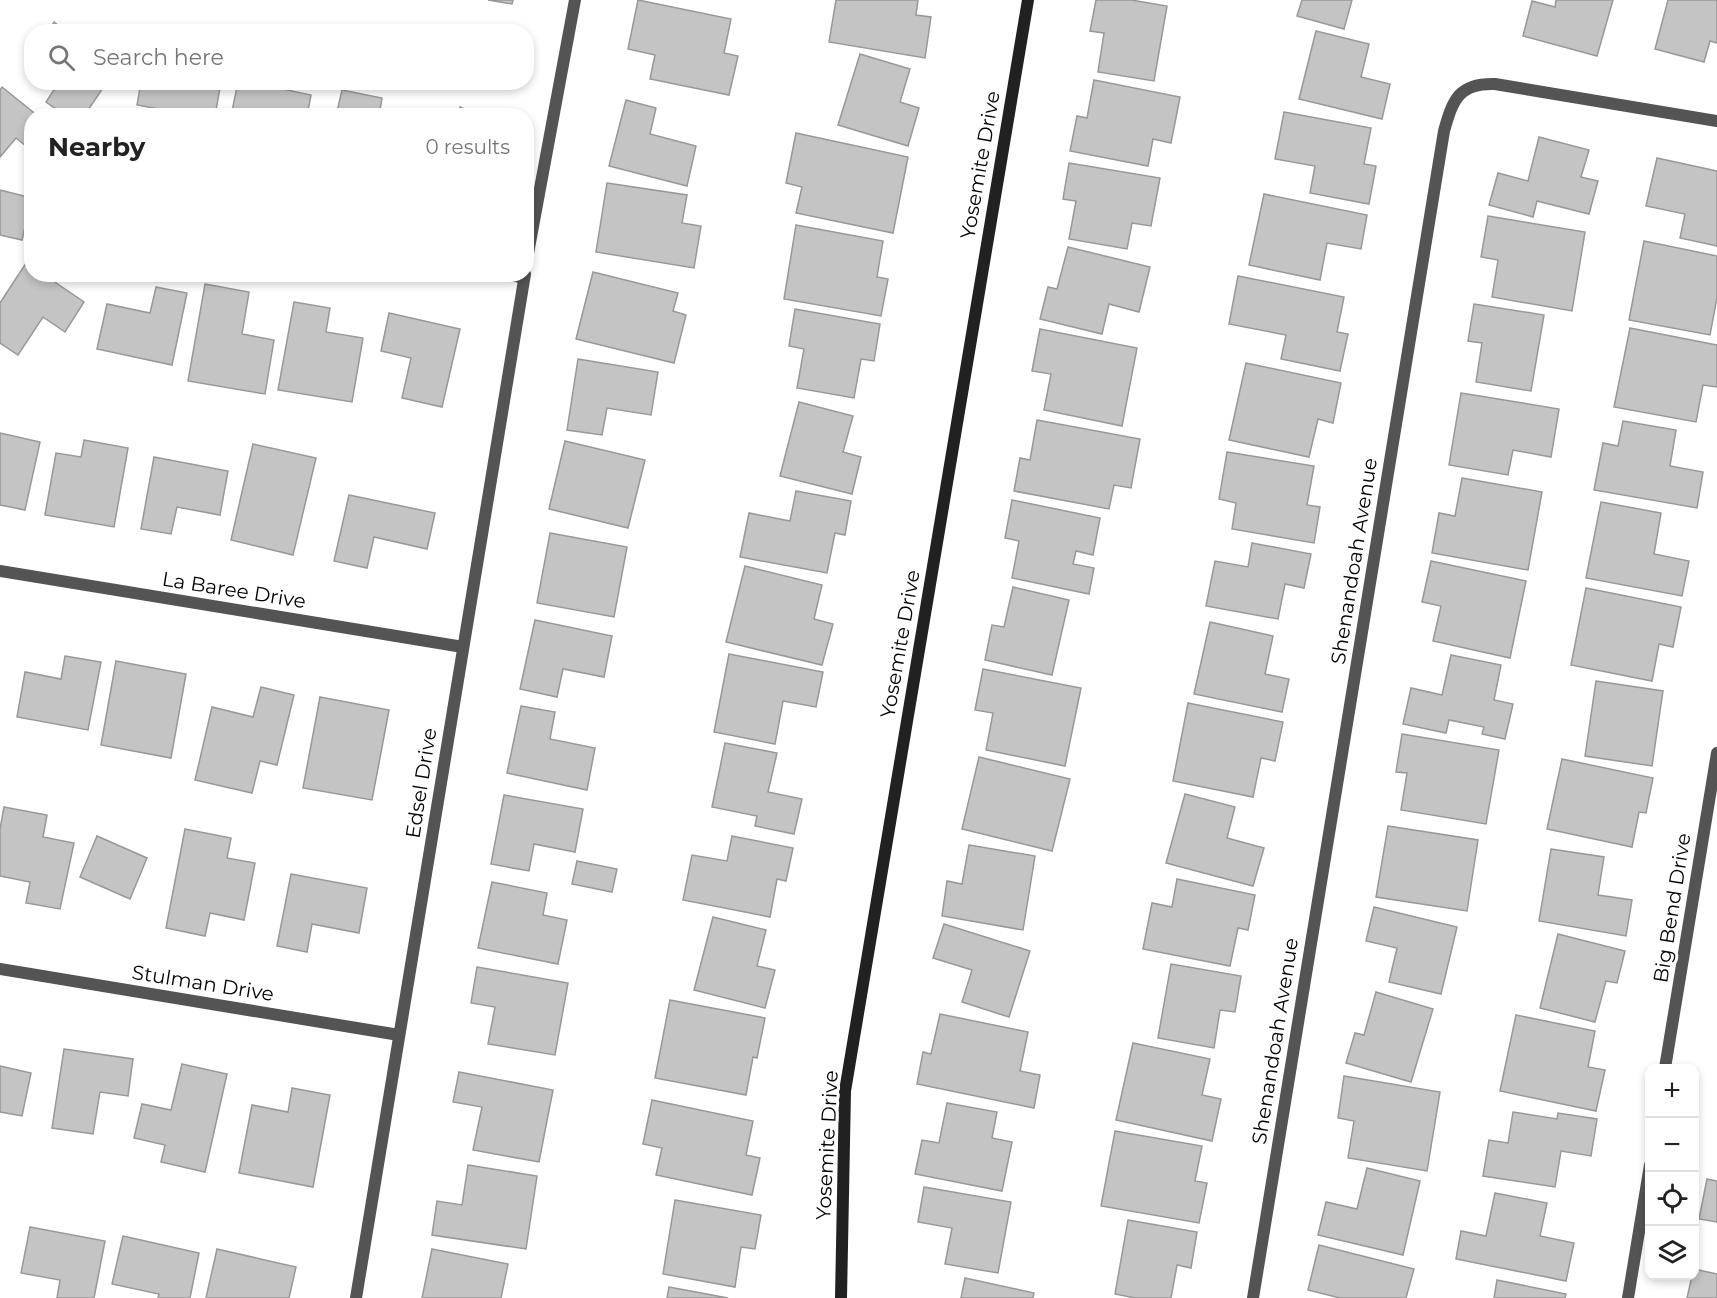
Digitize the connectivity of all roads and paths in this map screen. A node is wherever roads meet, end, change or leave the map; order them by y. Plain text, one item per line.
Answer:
1 (575, 0) edge
2 (1028, 0) edge
3 (1717, 121) edge
4 (534, 221) edge
5 (523, 282) edge
6 (0, 572) edge
7 (463, 647) junction
8 (1717, 753) edge
9 (0, 969) edge
10 (399, 1035) junction
11 (1666, 1064) edge
12 (1649, 1172) edge
13 (356, 1298) edge
14 (841, 1298) edge
15 (1253, 1298) edge
16 (1628, 1298) edge

1 - 4 street
2 - 14 street, Yosemite Drive
3 - 15 street, Shenandoah Avenue
5 - 7 street, Edsel Drive
6 - 7 street, La Baree Drive
7 - 10 street, Edsel Drive
8 - 11 street, Big Bend Drive
9 - 10 street, Stulman Drive
10 - 13 street, Edsel Drive
12 - 16 street

